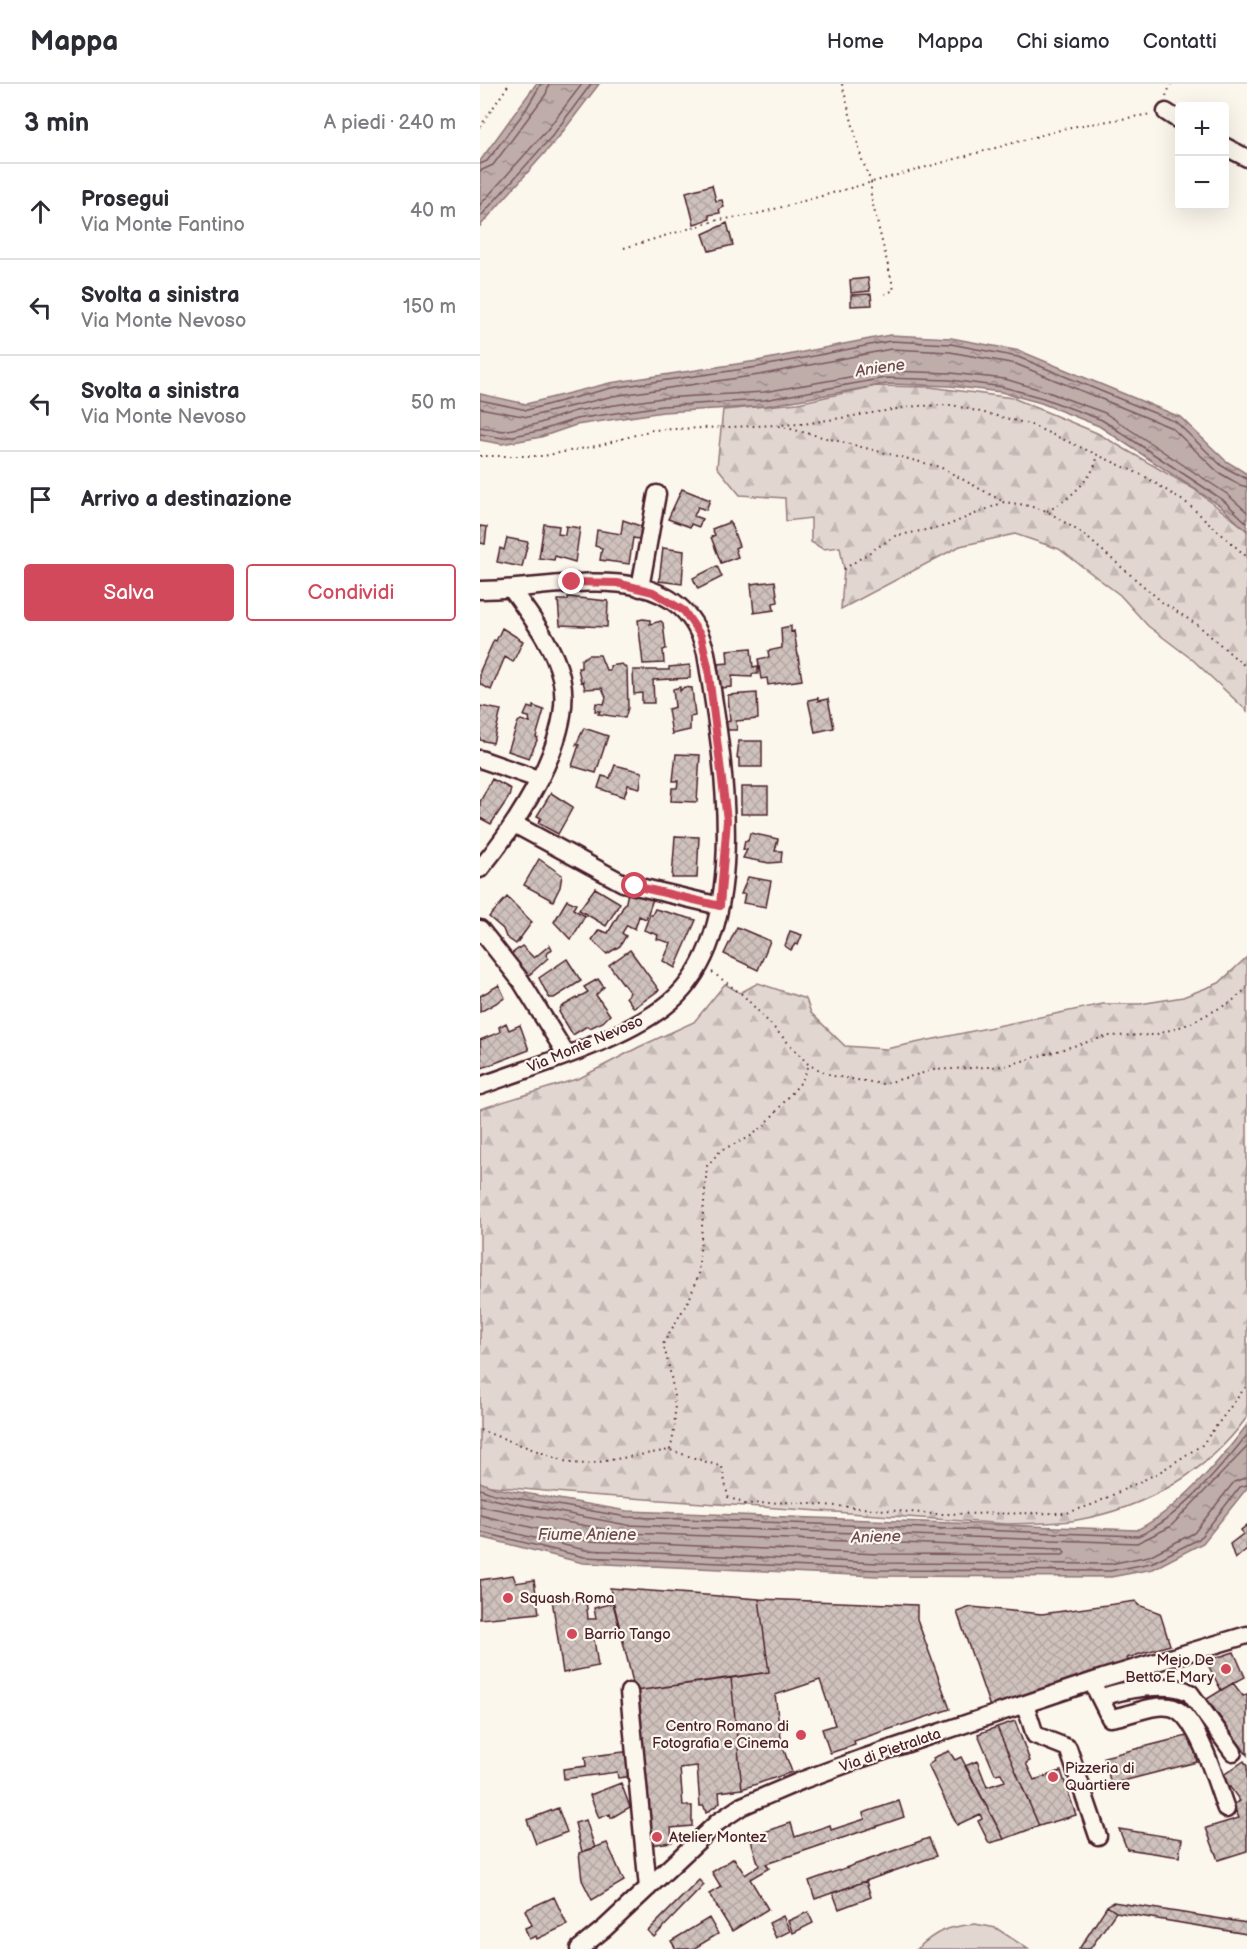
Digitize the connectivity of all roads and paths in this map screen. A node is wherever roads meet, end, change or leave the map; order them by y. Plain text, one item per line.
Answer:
1 (509, 84) edge
2 (842, 84) edge
3 (1171, 84) edge
4 (1173, 117) edge
5 (480, 127) edge
6 (1229, 149) edge
7 (1247, 158) edge
8 (871, 182) junction
9 (624, 248) dead end
10 (883, 295) dead end
11 (776, 425) junction
12 (480, 456) edge
13 (1098, 457) junction
14 (657, 494) dead end
15 (1004, 502) junction
16 (1047, 511) junction
17 (1247, 557) edge
18 (844, 569) dead end
19 (640, 588) junction
20 (480, 590) edge
21 (512, 590) junction
22 (1247, 668) edge
23 (480, 759) edge
24 (538, 779) junction
25 (514, 824) junction
26 (480, 870) edge
27 (720, 906) junction
28 (480, 929) edge
29 (703, 964) junction
30 (1247, 988) edge
31 (566, 1054) junction
32 (809, 1065) junction
33 (480, 1086) edge
34 (1247, 1385) edge
35 (480, 1430) edge
36 (670, 1450) junction
37 (1247, 1635) edge
38 (1092, 1682) junction
39 (630, 1692) dead end
40 (1100, 1698) junction
41 (1025, 1704) junction
42 (1233, 1752) dead end
43 (1226, 1809) dead end
44 (1098, 1836) dead end
45 (648, 1888) junction
46 (579, 1949) edge

1 - 5 path
2 - 8 path
3 - 4 path
4 - 8 path
6 - 7 street
8 - 9 path
8 - 10 path
11 - 12 path
11 - 13 path
11 - 15 path
13 - 16 path
13 - 17 path
14 - 19 street
15 - 16 path
15 - 18 path
16 - 22 path
19 - 21 street, Via Monte Nevoso
19 - 27 street, Via Monte Nevoso
20 - 21 street, Via Monte Nevoso
21 - 24 street
23 - 24 street
24 - 25 street
25 - 26 street
25 - 27 street
27 - 29 street, Via Monte Nevoso
28 - 31 street
29 - 31 street, Via Monte Nevoso
29 - 32 path
30 - 32 path
31 - 33 street, Via Monte Nevoso
32 - 36 path
34 - 36 path
35 - 36 path
37 - 38 street, Via di Pietralata
38 - 40 street
38 - 41 street, Via di Pietralata
39 - 45 street
40 - 42 street
40 - 43 street
41 - 44 street
41 - 45 street, Via di Pietralata
45 - 46 street, Via di Pietralata

